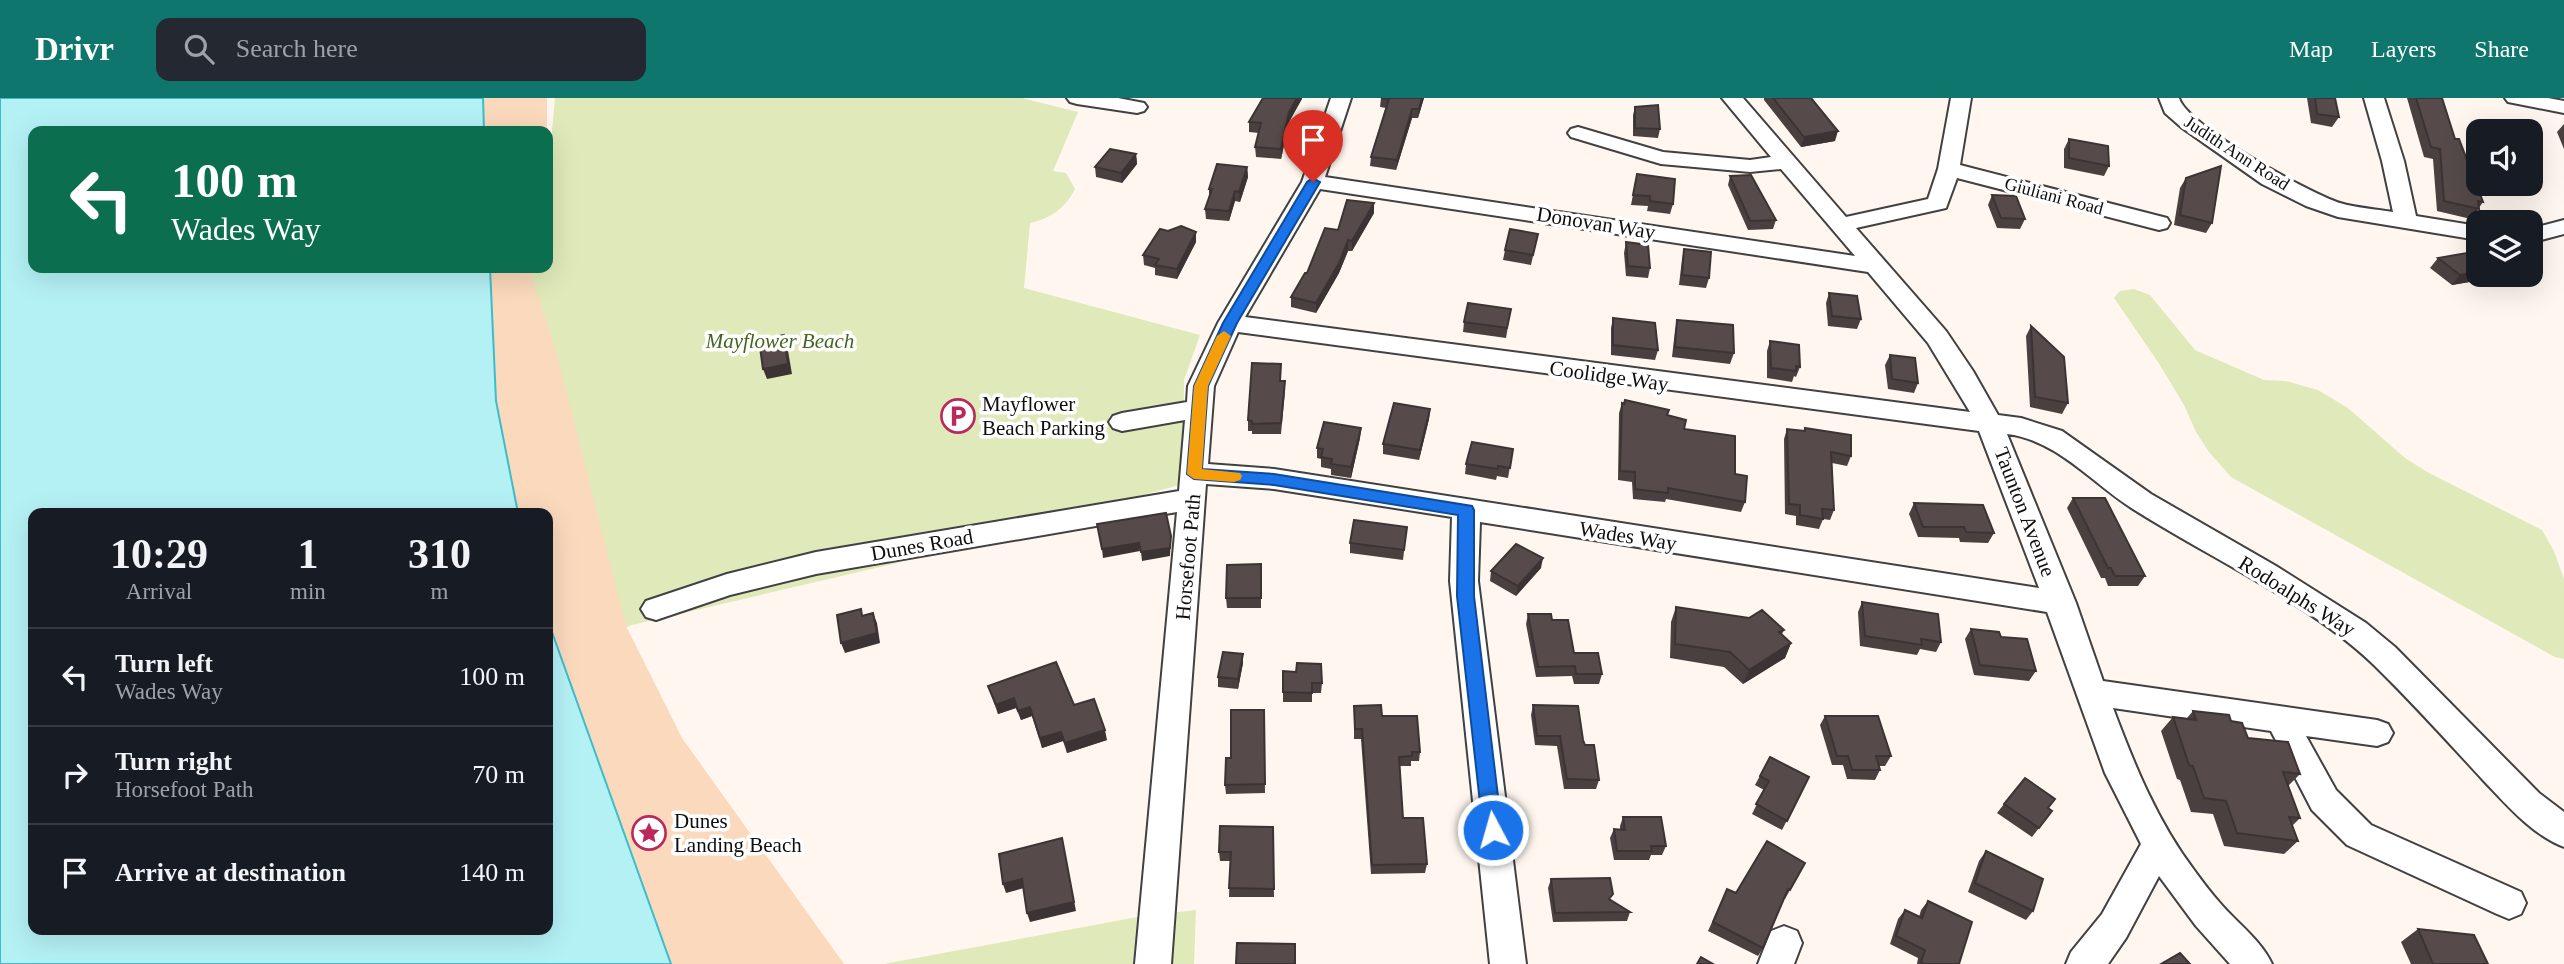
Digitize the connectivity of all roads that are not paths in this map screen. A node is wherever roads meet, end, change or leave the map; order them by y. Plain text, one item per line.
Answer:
1 (1077, 98) edge
2 (1341, 98) edge
3 (1732, 98) edge
4 (1961, 98) edge
5 (2169, 98) edge
6 (2374, 98) edge
7 (2515, 98) edge
8 (2564, 107) edge
9 (1137, 108) edge
10 (1578, 133) dead end
11 (1787, 162) junction
12 (1949, 169) junction
13 (1313, 182) junction
14 (2406, 222) junction
15 (2159, 223) dead end
16 (1842, 225) junction
17 (2564, 227) edge
18 (2466, 231) edge
19 (2543, 233) edge
20 (1878, 266) junction
21 (1230, 323) junction
22 (1199, 409) junction
23 (1122, 422) dead end
24 (1989, 423) junction
25 (1194, 486) junction
26 (1466, 510) junction
27 (2061, 603) junction
28 (656, 609) dead end
29 (2091, 692) junction
30 (2281, 719) junction
31 (2377, 733) dead end
32 (2564, 832) edge
33 (2158, 845) junction
34 (2509, 903) dead end
35 (1153, 964) edge
36 (1507, 964) edge
37 (2084, 964) edge
38 (2254, 964) edge

1 - 9 street
2 - 13 street, Horsefoot Path
3 - 11 street, Taunton Avenue
4 - 12 street
5 - 14 street, Judith Ann Road
6 - 14 street
7 - 8 street
10 - 11 street
11 - 16 street, Taunton Avenue
12 - 15 street, Giuliani Road
12 - 16 street
13 - 20 street, Donovan Way
13 - 21 street, Horsefoot Path
14 - 18 street, Judith Ann Road
16 - 20 street, Taunton Avenue
17 - 19 street
20 - 24 street, Taunton Avenue
21 - 22 street, Horsefoot Path
21 - 24 street, Coolidge Way
22 - 23 street
22 - 25 street, Horsefoot Path
24 - 27 street, Taunton Avenue
24 - 32 street, Rodoalphs Way
25 - 26 street, Wades Way
25 - 28 street, Dunes Road
25 - 35 street, Horsefoot Path
26 - 27 street, Wades Way
26 - 36 street
27 - 29 street, Taunton Avenue
29 - 30 street
29 - 33 street, Taunton Avenue
30 - 31 street
30 - 34 street
33 - 37 street
33 - 38 street, Taunton Avenue

